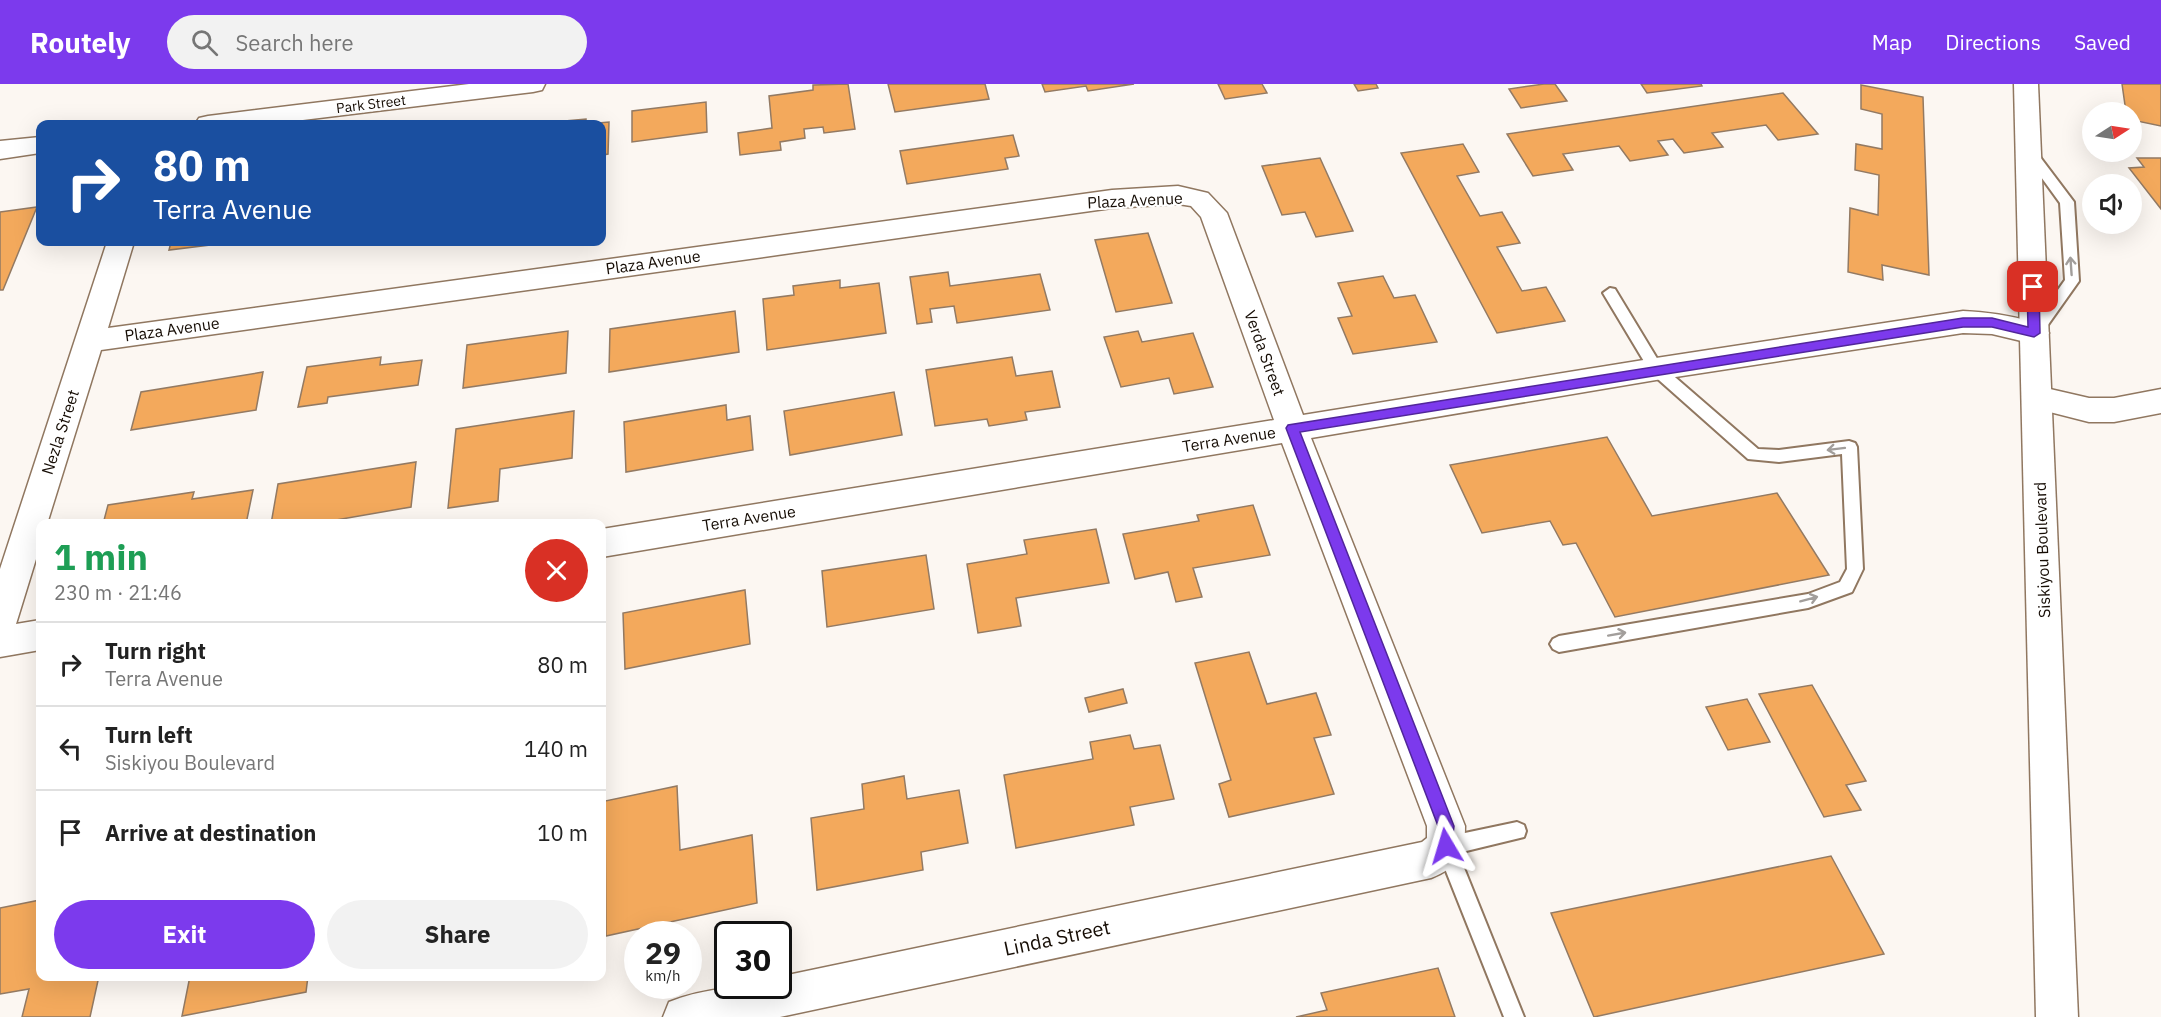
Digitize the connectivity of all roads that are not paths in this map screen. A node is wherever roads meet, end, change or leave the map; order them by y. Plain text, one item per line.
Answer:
1 (533, 84) edge
2 (2026, 84) edge
3 (240, 120) edge
4 (36, 146) edge
5 (0, 150) edge
6 (2028, 151) junction
7 (1212, 213) joint
8 (119, 246) edge
9 (1610, 293) dead end
10 (2034, 333) junction
11 (89, 341) junction
12 (1656, 369) junction
13 (2037, 398) junction
14 (2161, 401) edge
15 (1292, 428) junction
16 (606, 542) edge
17 (0, 622) edge
18 (36, 636) edge
19 (0, 642) edge
20 (1560, 645) dead end
21 (1517, 831) dead end
22 (1438, 853) junction
23 (684, 1017) edge
24 (1514, 1017) edge
25 (2057, 1017) edge

1 - 3 street, Park Street
2 - 6 street, Siskiyou Boulevard
4 - 5 street
6 - 10 street, Siskiyou Boulevard
10 -> 6 lane
7 - 11 street, Plaza Avenue
7 - 15 street, Verda Street
8 - 11 street, Nezla Street
9 - 12 lane
10 - 12 street, Terra Avenue
10 - 13 street, Siskiyou Boulevard
11 - 17 street, Nezla Street
12 - 15 street, Terra Avenue
20 -> 12 lane
13 - 14 street
13 - 25 street, Siskiyou Boulevard
15 - 16 street, Terra Avenue
15 - 22 street, Verda Street
18 - 19 street
21 - 22 lane
22 - 23 street, Linda Street
22 - 24 lane

